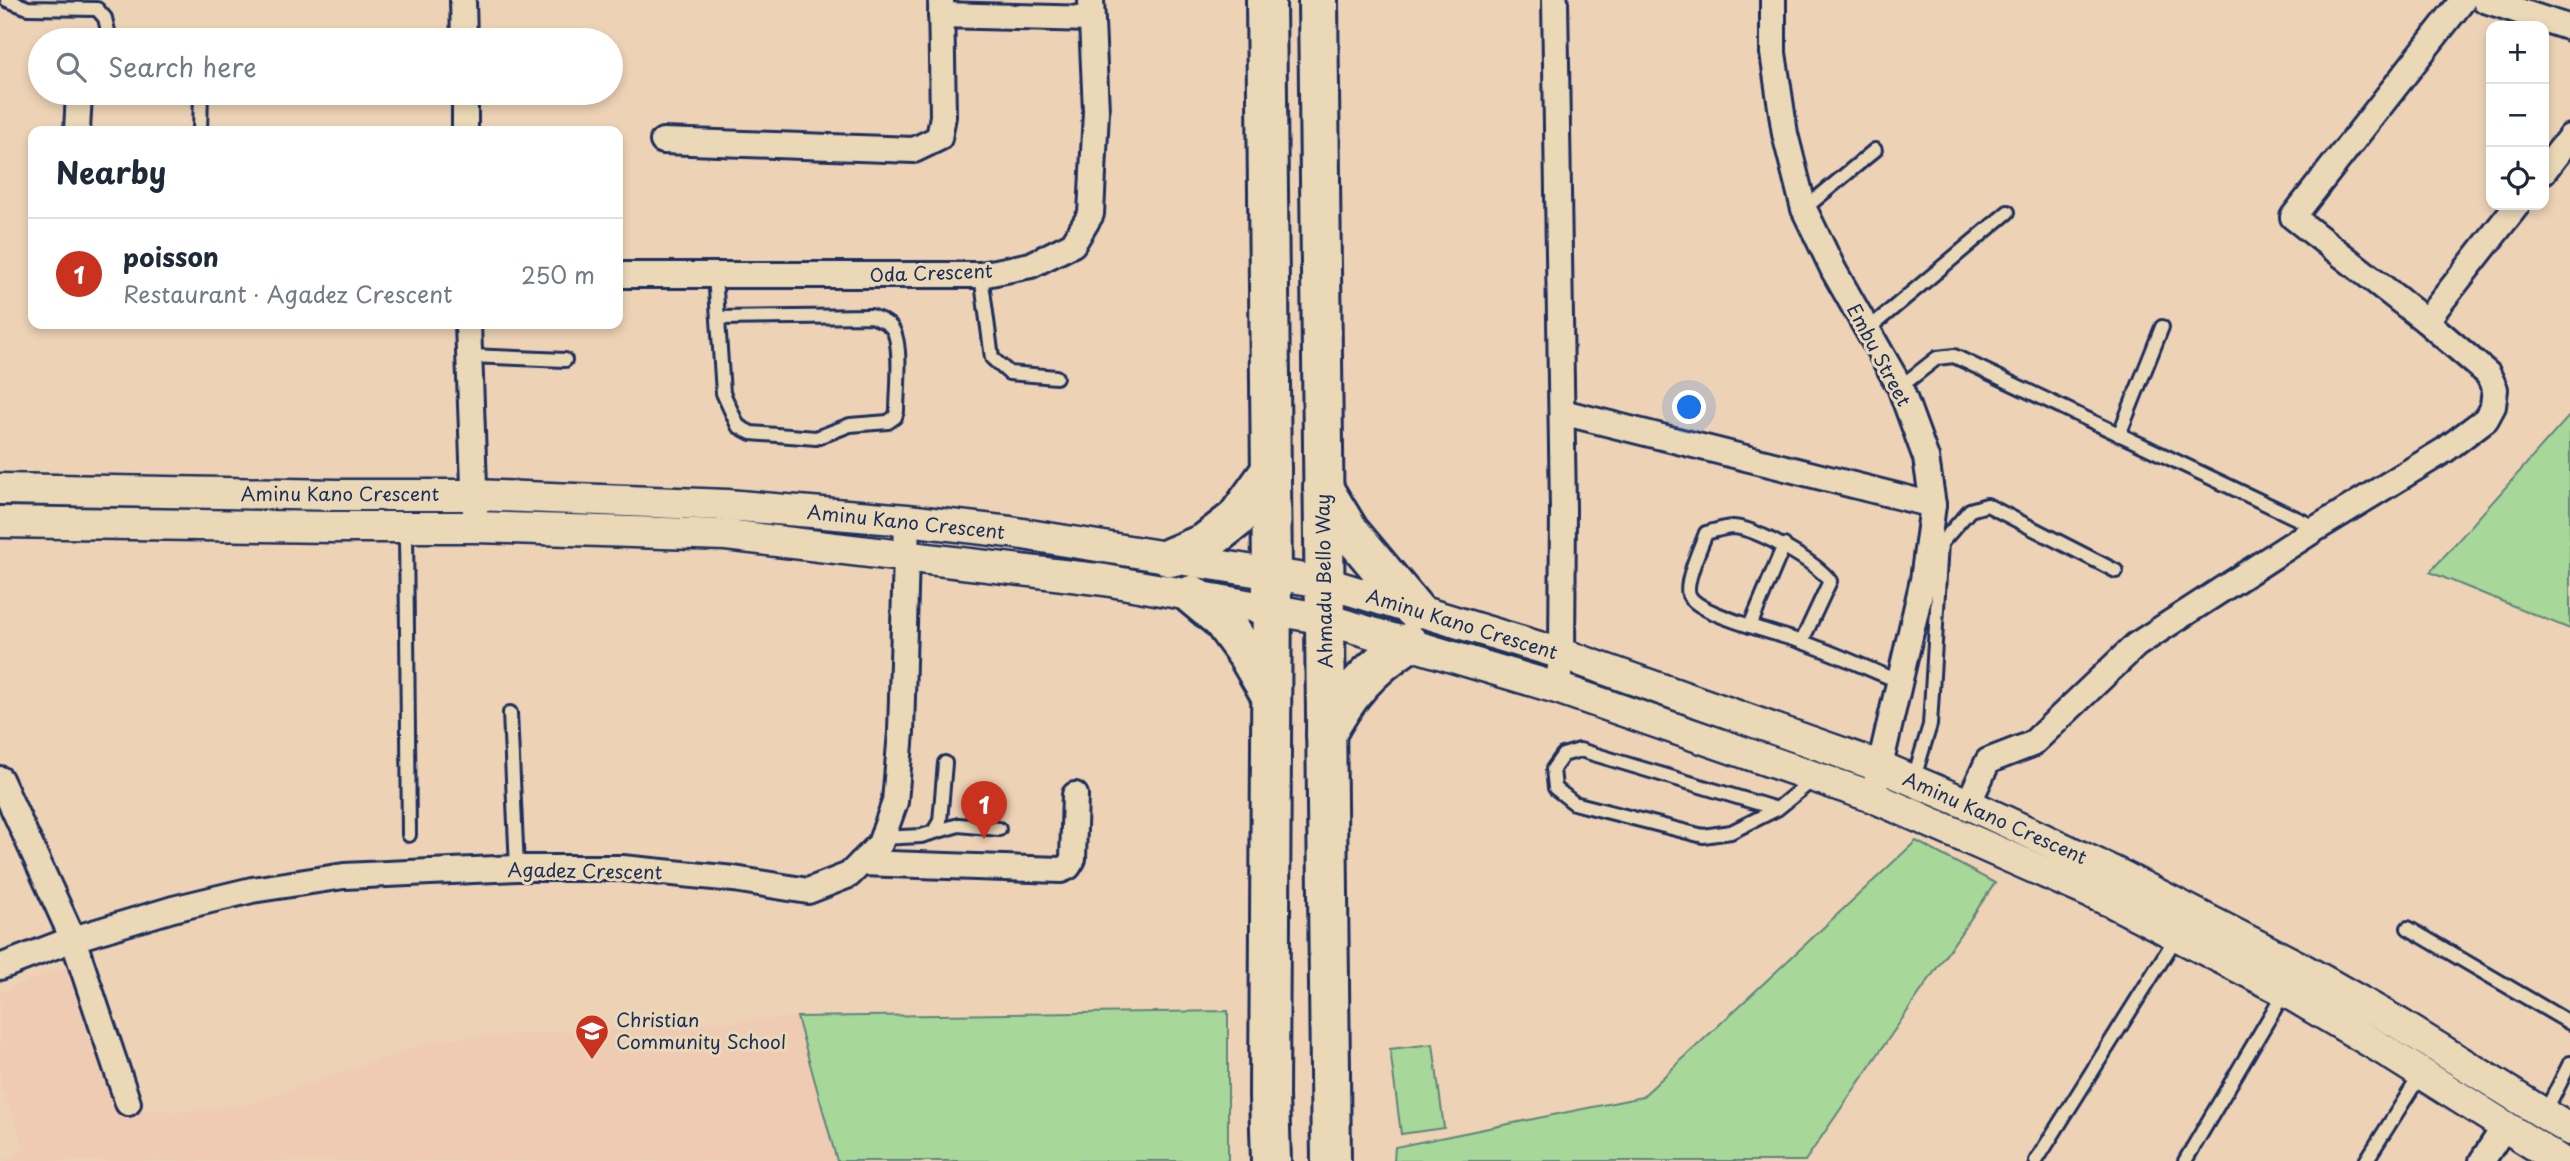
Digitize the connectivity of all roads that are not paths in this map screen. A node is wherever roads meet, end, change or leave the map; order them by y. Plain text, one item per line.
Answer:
1 (8, 0) edge
2 (463, 0) edge
3 (1266, 0) edge
4 (1318, 0) edge
5 (1555, 0) edge
6 (1773, 0) edge
7 (2463, 0) edge
8 (2485, 0) edge
9 (941, 7) edge
10 (1091, 9) edge
11 (107, 28) edge
12 (464, 28) edge
13 (2570, 28) edge
14 (78, 105) edge
15 (201, 105) edge
16 (465, 105) edge
17 (77, 126) edge
18 (200, 126) edge
19 (465, 126) edge
20 (2570, 137) edge
21 (663, 141) dead end
22 (1875, 150) dead end
23 (2549, 164) edge
24 (1804, 209) junction
25 (2513, 210) edge
26 (2008, 212) dead end
27 (623, 275) edge
28 (715, 275) junction
29 (981, 275) junction
30 (718, 318) junction
31 (2426, 321) junction
32 (2162, 327) dead end
33 (468, 329) edge
34 (1867, 330) junction
35 (470, 356) junction
36 (565, 360) dead end
37 (1056, 377) dead end
38 (1900, 387) junction
39 (1562, 412) junction
40 (2119, 435) junction
41 (1271, 470) junction
42 (1322, 487) junction
43 (0, 489) edge
44 (474, 495) junction
45 (1933, 505) junction
46 (907, 520) junction
47 (0, 522) edge
48 (405, 527) junction
49 (476, 527) junction
50 (2317, 528) junction
51 (1784, 545) junction
52 (906, 556) junction
53 (1171, 557) junction
54 (2116, 571) dead end
55 (1323, 582) junction
56 (1272, 591) junction
57 (1192, 596) junction
58 (1325, 619) junction
59 (1411, 626) junction
60 (1750, 626) junction
61 (1802, 641) junction
62 (1562, 654) junction
63 (1898, 681) junction
64 (1557, 688) junction
65 (1271, 697) junction
66 (510, 713) dead end
67 (1326, 734) junction
68 (945, 763) dead end
69 (1879, 766) junction
70 (1815, 778) junction
71 (0, 779) edge
72 (1913, 781) junction
73 (1075, 795) dead end
74 (1873, 797) junction
75 (1968, 804) junction
76 (1777, 809) junction
77 (999, 829) dead end
78 (934, 831) junction
79 (409, 835) dead end
80 (882, 838) junction
81 (861, 863) junction
82 (517, 868) junction
83 (2408, 928) dead end
84 (2177, 936) junction
85 (73, 939) junction
86 (0, 967) edge
87 (2285, 991) junction
88 (2570, 1023) edge
89 (2570, 1063) edge
90 (2421, 1073) junction
91 (128, 1103) dead end
92 (2545, 1114) junction
93 (2505, 1126) junction
94 (2570, 1130) edge
95 (1271, 1161) edge
96 (1331, 1161) edge
97 (2036, 1161) edge
98 (2185, 1161) edge
99 (2365, 1161) edge
100 (2482, 1161) edge
101 (2560, 1161) edge

1 - 11 lane
2 - 12 street
3 - 41 main road
4 - 42 main road, Ahmadu Bello Way
5 - 39 street
6 - 24 street, Embu Street
7 - 31 street
8 - 13 street
9 - 10 street
9 - 21 street
10 - 29 street, Oda Crescent
14 - 17 street
15 - 18 lane
16 - 19 street
20 - 23 street
22 - 24 lane
24 - 34 street, Embu Street
25 - 31 street
26 - 34 lane
27 - 28 street, Oda Crescent
28 - 29 street, Oda Crescent
28 - 30 lane
29 - 37 lane
30 - 30 lane
31 - 50 street
32 - 40 lane
33 - 35 street
34 - 38 street, Embu Street
35 - 36 lane
35 - 44 street
38 - 40 lane
38 - 45 street, Embu Street
39 - 45 street
39 - 62 street
40 - 50 lane
41 - 53 main road
41 - 56 main road
42 - 55 main road, Ahmadu Bello Way
42 - 59 main road
43 - 44 street, Aminu Kano Crescent
44 - 46 street, Aminu Kano Crescent
44 - 49 street
45 - 63 street, Embu Street
46 - 52 street, Agadez Crescent
46 - 53 street, Aminu Kano Crescent
47 - 48 street, Aminu Kano Crescent
48 - 49 street, Aminu Kano Crescent
48 - 79 lane
49 - 52 street, Aminu Kano Crescent
50 - 75 street
51 - 60 lane
51 - 60 lane
51 - 61 lane
52 - 57 street, Aminu Kano Crescent
52 - 80 street, Agadez Crescent
53 - 56 street, Aminu Kano Crescent
54 - 72 lane
55 - 56 street, Aminu Kano Crescent
55 - 58 main road, Ahmadu Bello Way
55 - 59 street, Aminu Kano Crescent
56 - 57 street, Aminu Kano Crescent
56 - 58 street, Aminu Kano Crescent
56 - 65 main road
57 - 65 main road
58 - 59 street, Aminu Kano Crescent
58 - 67 main road, Ahmadu Bello Way
59 - 62 street, Aminu Kano Crescent
59 - 64 street, Aminu Kano Crescent
59 - 67 main road
60 - 61 lane
61 - 63 lane
62 - 64 street
62 - 69 street, Aminu Kano Crescent
63 - 69 street, Embu Street
64 - 70 street, Aminu Kano Crescent
65 - 95 main road
66 - 82 lane
67 - 96 main road, Ahmadu Bello Way
68 - 78 lane
69 - 72 street, Aminu Kano Crescent
69 - 74 street, Embu Street
70 - 74 street, Aminu Kano Crescent
70 - 76 lane
71 - 85 street
72 - 75 street, Aminu Kano Crescent
73 - 81 street
74 - 84 street, Aminu Kano Crescent
75 - 92 street, Aminu Kano Crescent
76 - 76 lane
77 - 78 lane
78 - 80 lane
80 - 81 street, Agadez Crescent
81 - 82 street, Agadez Crescent
82 - 85 street, Agadez Crescent
83 - 88 lane
84 - 87 street, Aminu Kano Crescent
84 - 97 lane
85 - 86 street, Agadez Crescent
85 - 91 street
87 - 90 street, Aminu Kano Crescent
87 - 98 lane
89 - 92 lane
90 - 93 street, Aminu Kano Crescent
90 - 99 lane
92 - 94 street, Aminu Kano Crescent
93 - 100 street
93 - 101 street, Aminu Kano Crescent

